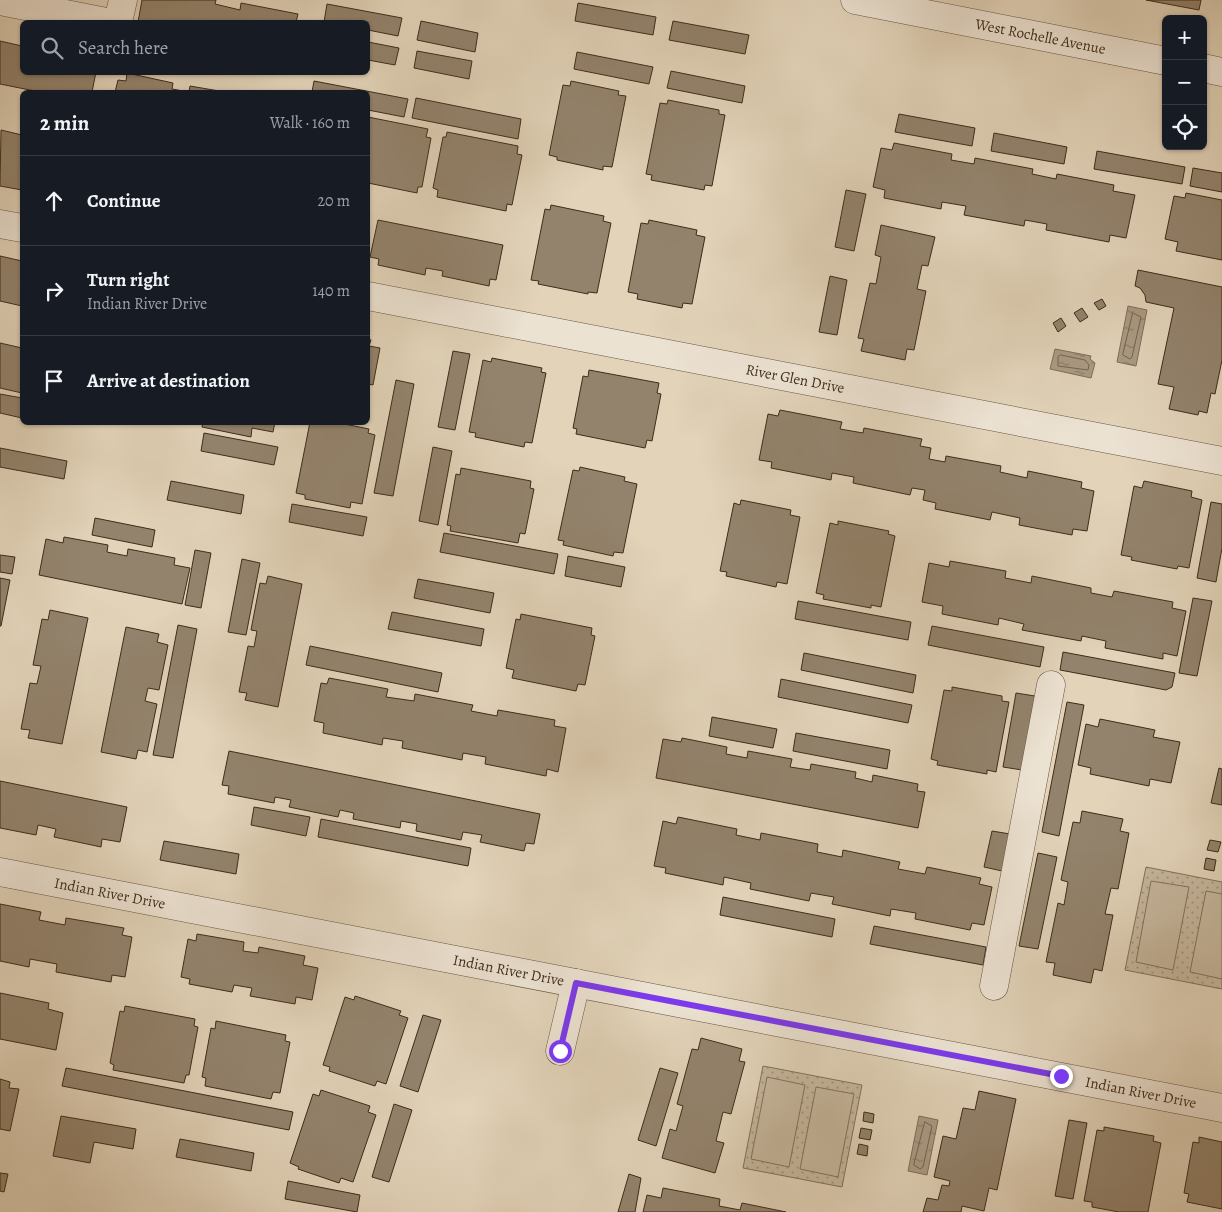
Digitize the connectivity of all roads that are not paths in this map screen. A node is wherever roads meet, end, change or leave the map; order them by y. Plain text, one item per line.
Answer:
1 (123, 0) edge
2 (855, 0) edge
3 (0, 1) edge
4 (886, 3) edge
5 (96, 20) edge
6 (118, 20) edge
7 (1162, 60) edge
8 (1207, 69) edge
9 (1222, 72) edge
10 (0, 224) edge
11 (20, 228) edge
12 (370, 296) edge
13 (1222, 461) edge
14 (1051, 685) dead end
15 (0, 872) edge
16 (576, 983) junction
17 (994, 986) dead end
18 (560, 1051) dead end
19 (1222, 1108) edge

1 - 6 street
2 - 4 street, West Rochelle Avenue
3 - 5 street
4 - 7 street, West Rochelle Avenue
8 - 9 street
10 - 11 street
12 - 13 street, River Glen Drive
14 - 17 street
15 - 16 street, Indian River Drive
16 - 18 street
16 - 19 street, Indian River Drive

